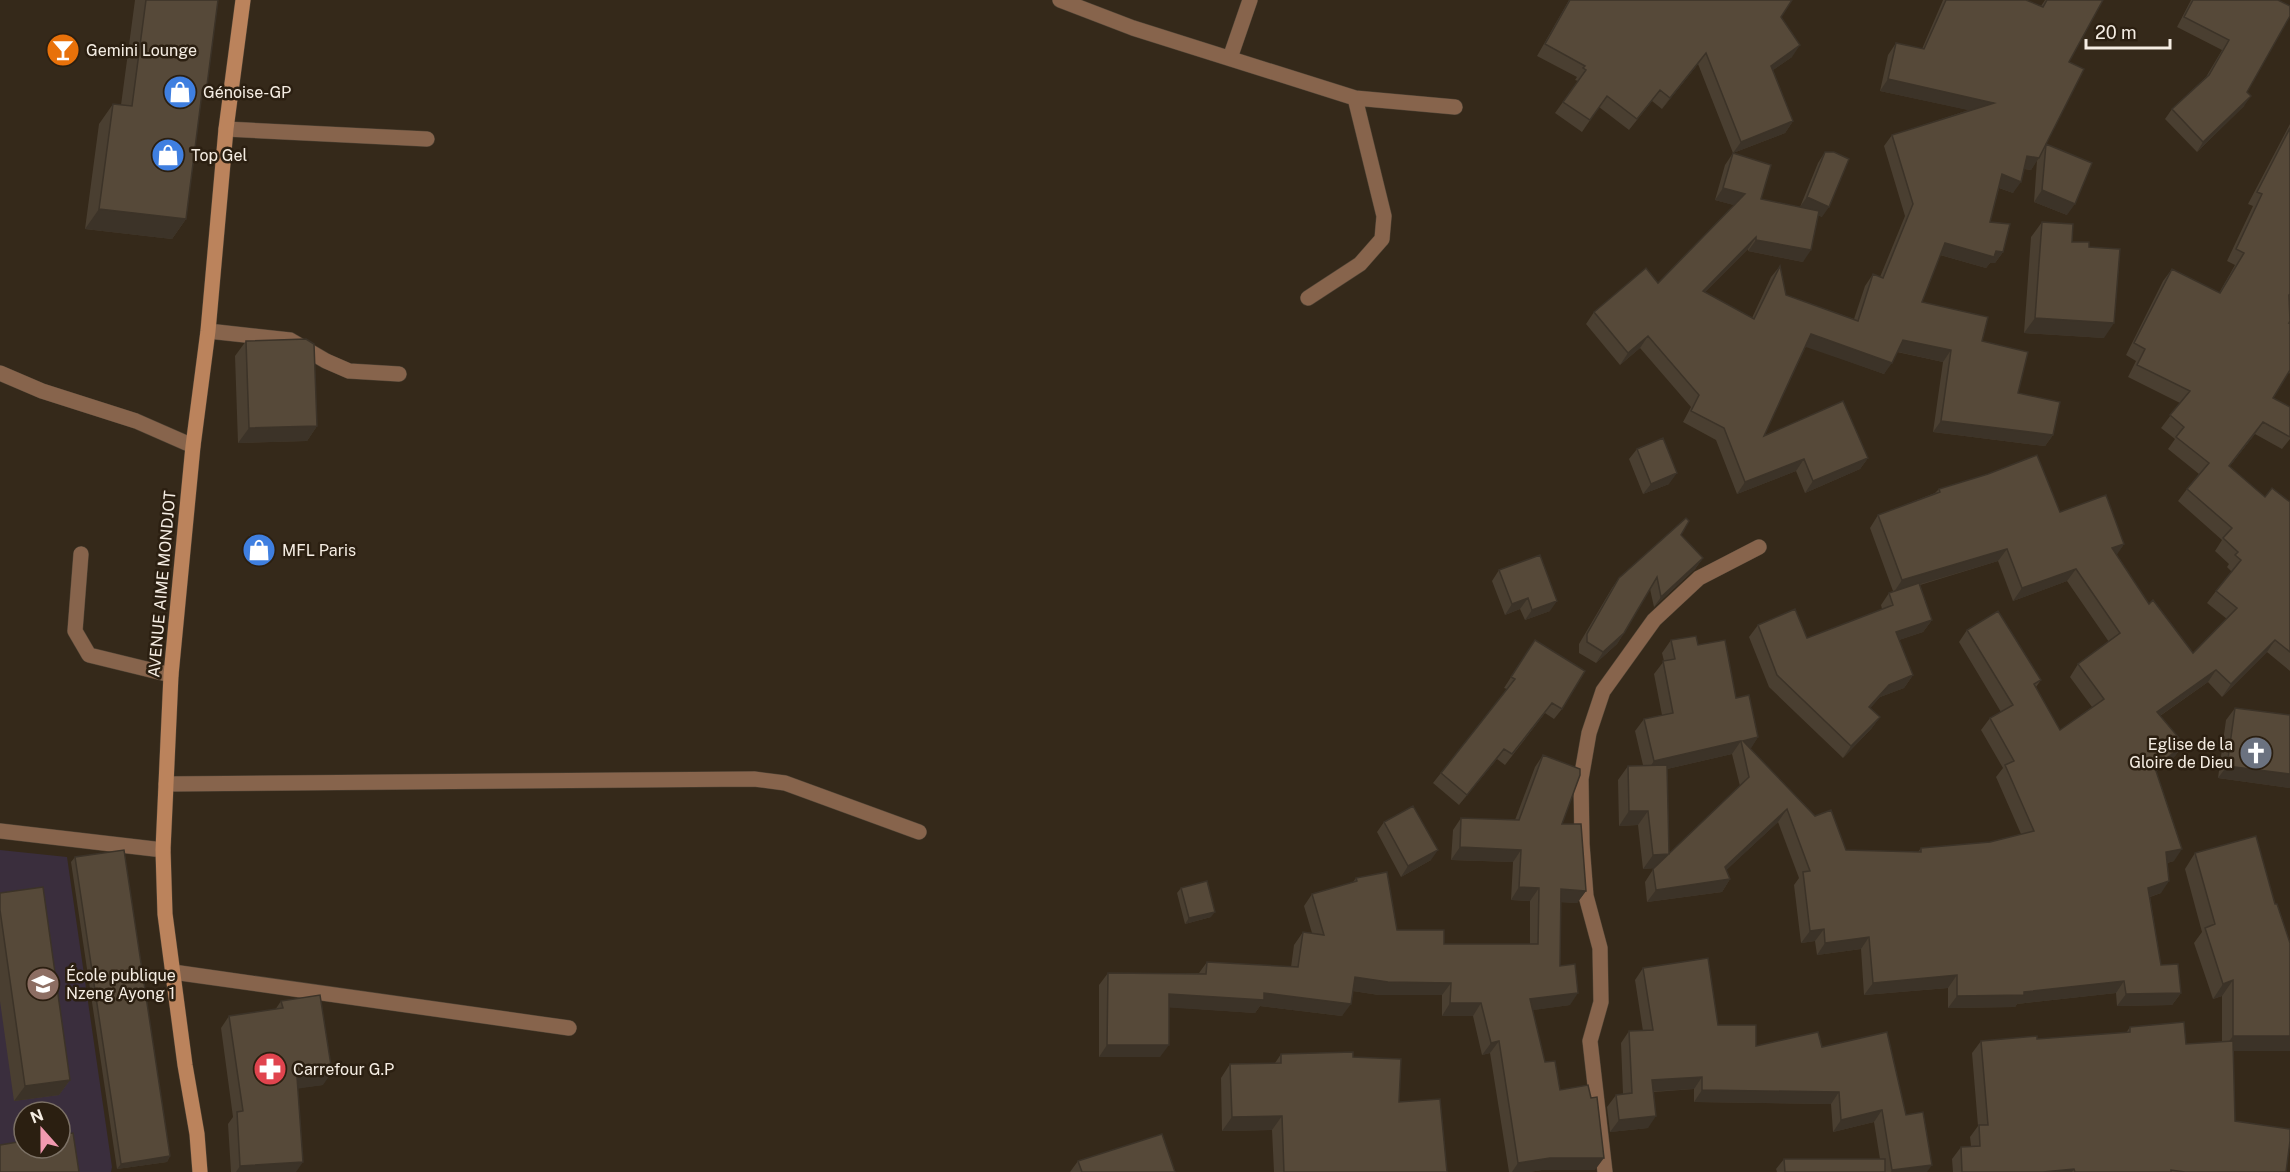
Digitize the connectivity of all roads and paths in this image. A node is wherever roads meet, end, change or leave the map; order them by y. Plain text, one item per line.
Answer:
1 (243, 0) edge
2 (1060, 0) edge
3 (1250, 0) edge
4 (1230, 58) junction
5 (1355, 98) junction
6 (1455, 107) dead end
7 (226, 129) junction
8 (427, 139) dead end
9 (1308, 298) dead end
10 (208, 331) junction
11 (0, 373) edge
12 (399, 374) dead end
13 (192, 446) junction
14 (1759, 547) dead end
15 (81, 554) dead end
16 (171, 675) junction
17 (166, 784) junction
18 (0, 831) edge
19 (919, 832) dead end
20 (163, 850) junction
21 (173, 972) junction
22 (569, 1028) dead end
23 (200, 1172) edge
24 (1605, 1172) edge

1 - 7 main road, AVENUE AIME MONDJOT
2 - 4 street
3 - 4 street
4 - 5 street
5 - 6 street
5 - 9 street
7 - 8 street
7 - 10 main road, AVENUE AIME MONDJOT
10 - 12 street
10 - 13 main road, AVENUE AIME MONDJOT
11 - 13 street
13 - 16 main road, AVENUE AIME MONDJOT
14 - 24 street
15 - 16 street
16 - 17 main road, AVENUE AIME MONDJOT
17 - 19 street
17 - 20 main road, AVENUE AIME MONDJOT
18 - 20 street
20 - 21 main road, AVENUE AIME MONDJOT
21 - 22 street
21 - 23 main road, AVENUE AIME MONDJOT

